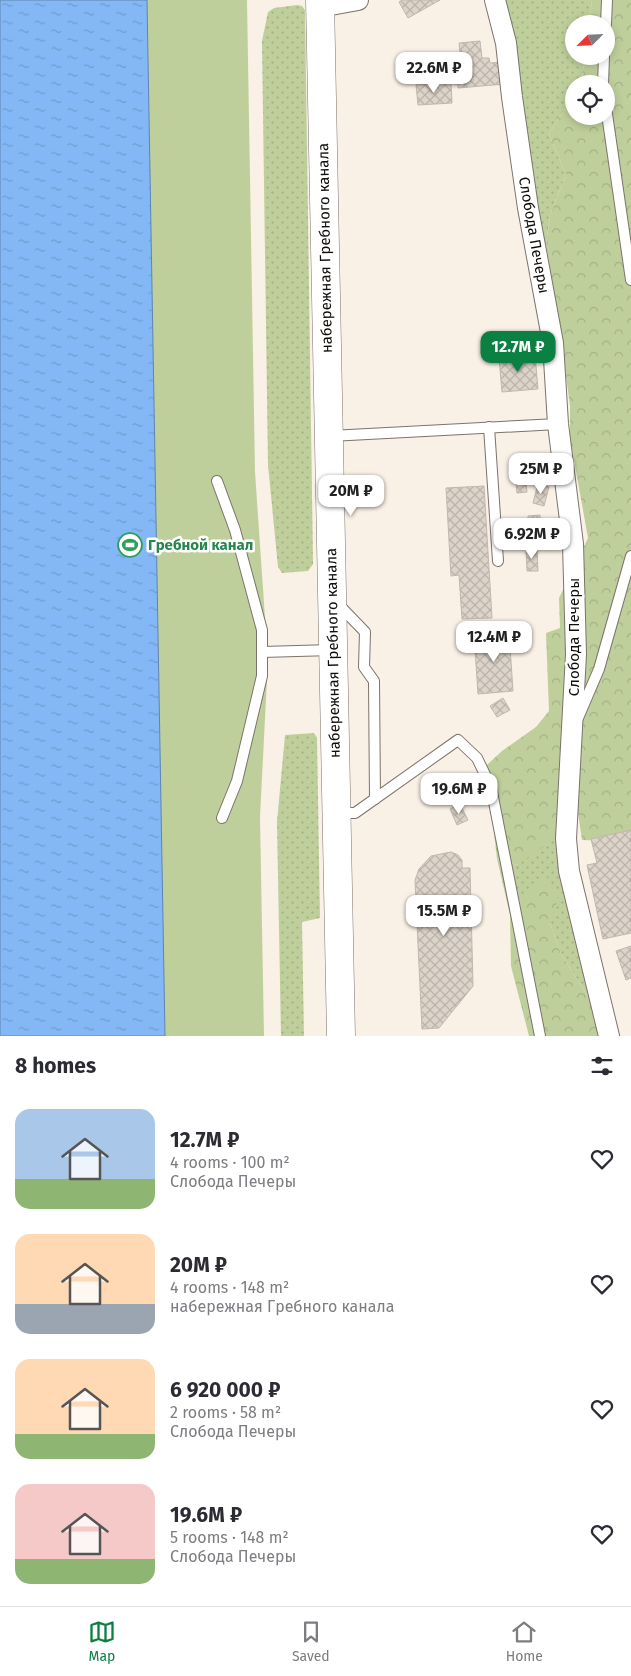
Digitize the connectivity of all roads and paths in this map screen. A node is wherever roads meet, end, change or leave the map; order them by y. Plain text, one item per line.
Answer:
1 (358, 0) edge
2 (496, 0) edge
3 (607, 0) edge
4 (320, 4) edge
5 (606, 15) edge
6 (609, 125) edge
7 (631, 280) edge
8 (558, 424) junction
9 (489, 427) junction
10 (328, 436) junction
11 (217, 480) dead end
12 (631, 556) edge
13 (498, 562) dead end
14 (332, 597) junction
15 (333, 650) junction
16 (262, 652) junction
17 (572, 731) junction
18 (375, 799) junction
19 (336, 813) junction
20 (222, 818) dead end
21 (340, 1036) edge
22 (540, 1036) edge
23 (609, 1036) edge

1 - 4 street
2 - 8 street, Слобода Печеры
3 - 5 lane
4 - 10 street, набережная Гребного канала
6 - 7 lane
8 - 9 lane
8 - 17 street, Слобода Печеры
9 - 10 lane
9 - 13 lane
10 - 14 street, набережная Гребного канала
11 - 16 lane
12 - 17 lane
14 - 15 street, набережная Гребного канала
14 - 18 lane
15 - 16 lane
15 - 19 street, набережная Гребного канала
16 - 20 lane
17 - 23 street, Слобода Печеры
18 - 19 lane
18 - 22 lane
19 - 21 street, набережная Гребного канала

